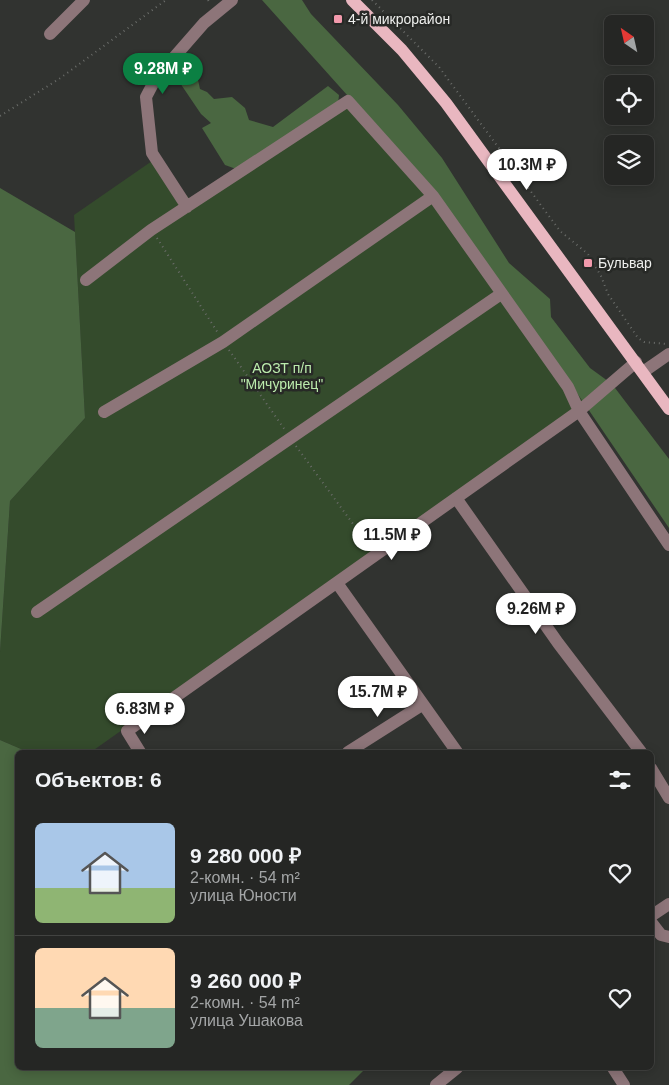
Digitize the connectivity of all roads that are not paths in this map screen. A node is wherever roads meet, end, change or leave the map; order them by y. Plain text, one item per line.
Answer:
1 (84, 0) edge
2 (232, 0) edge
3 (352, 0) edge
4 (50, 34) dead end
5 (433, 196) junction
6 (187, 207) junction
7 (86, 280) dead end
8 (501, 294) junction
9 (669, 354) edge
10 (639, 367) junction
11 (669, 409) edge
12 (579, 411) junction
13 (104, 412) dead end
14 (456, 498) junction
15 (669, 545) edge
16 (337, 583) junction
17 (37, 612) dead end
18 (422, 705) junction
19 (139, 750) edge
20 (351, 750) edge
21 (456, 750) edge
22 (639, 750) edge
23 (654, 773) edge
24 (669, 798) edge
25 (669, 904) edge
26 (654, 914) edge
27 (654, 926) edge
28 (669, 938) edge
29 (455, 1070) edge
30 (613, 1070) edge
31 (440, 1084) edge
32 (624, 1085) edge

1 - 4 street
2 - 6 street
3 - 10 main road
5 - 6 street
5 - 8 street
5 - 13 street
6 - 7 street
8 - 12 street
8 - 17 street
9 - 10 street
10 - 11 main road
10 - 12 street
12 - 14 street
12 - 15 street
14 - 16 street
14 - 22 street
16 - 18 street
16 - 19 street
18 - 20 street
18 - 21 street
23 - 24 street
25 - 26 street
27 - 28 street
29 - 31 street
30 - 32 street

